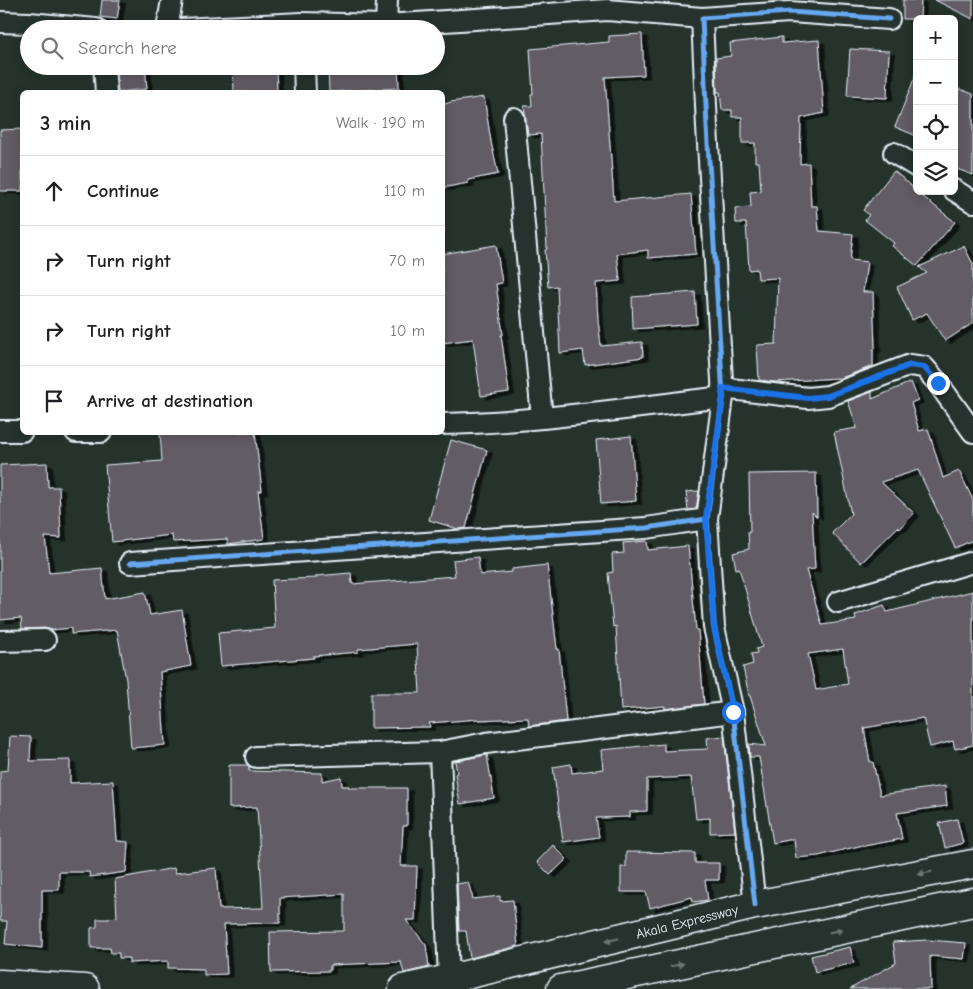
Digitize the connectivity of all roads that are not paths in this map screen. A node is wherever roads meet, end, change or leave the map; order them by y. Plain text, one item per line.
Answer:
1 (172, 0) edge
2 (387, 0) edge
3 (606, 5) edge
4 (790, 6) edge
5 (702, 18) junction
6 (889, 19) dead end
7 (169, 20) edge
8 (386, 20) edge
9 (441, 20) edge
10 (0, 22) edge
11 (20, 23) edge
12 (105, 75) edge
13 (305, 75) edge
14 (106, 90) edge
15 (306, 90) edge
16 (514, 118) dead end
17 (894, 153) dead end
18 (913, 165) edge
19 (958, 193) edge
20 (973, 202) edge
21 (723, 393) junction
22 (542, 418) junction
23 (445, 424) edge
24 (0, 431) edge
25 (20, 431) edge
26 (973, 432) edge
27 (706, 518) junction
28 (973, 562) edge
29 (130, 563) dead end
30 (838, 602) dead end
31 (45, 640) dead end
32 (0, 642) edge
33 (733, 712) junction
34 (440, 752) junction
35 (256, 756) dead end
36 (973, 864) edge
37 (973, 902) edge
38 (755, 905) junction
39 (449, 979) junction
40 (0, 984) edge
41 (85, 989) edge
42 (403, 989) edge
43 (561, 989) edge

1 - 7 street
2 - 8 street
3 - 5 street
3 - 9 street
4 - 5 street
4 - 6 street
5 - 21 street
10 - 11 street
12 - 14 street
13 - 15 street
16 - 22 street
17 - 18 street
19 - 20 street
21 - 22 street
21 - 26 street
21 - 27 street
22 - 23 street
24 - 25 street
27 - 29 street
27 - 33 street
28 - 30 street
31 - 32 street
33 - 34 street
33 - 38 street
34 - 35 street
34 - 39 street
36 -> 38 main road, Akala Expressway
43 -> 37 main road
38 -> 39 main road, Akala Expressway
39 - 42 main road, Akala Expressway
40 - 41 main road

